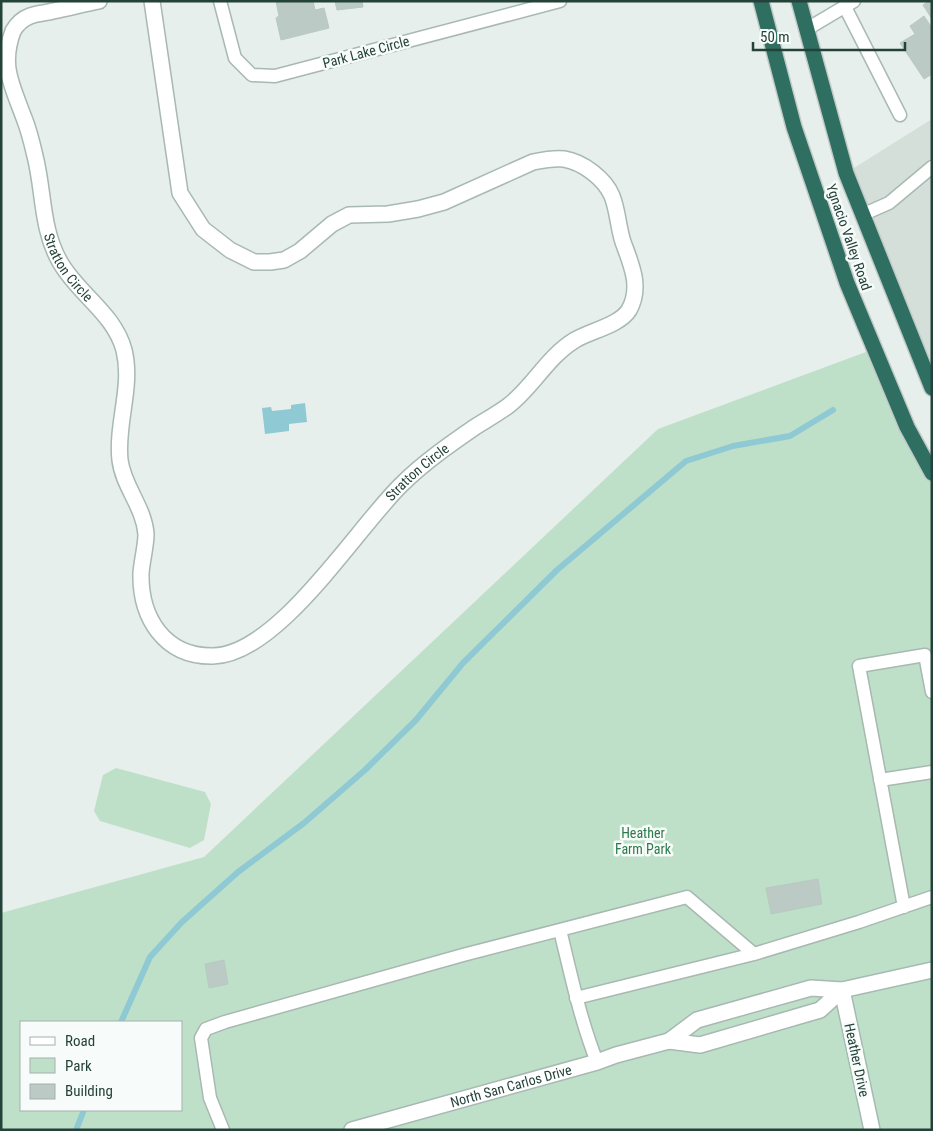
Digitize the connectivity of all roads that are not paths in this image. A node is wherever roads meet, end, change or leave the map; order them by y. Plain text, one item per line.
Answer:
1 (99, 1) edge
2 (152, 1) edge
3 (220, 1) edge
4 (560, 1) edge
5 (761, 1) edge
6 (799, 1) edge
7 (850, 4) edge
8 (807, 29) junction
9 (900, 115) dead end
10 (932, 167) edge
11 (864, 214) junction
12 (932, 388) edge
13 (912, 436) junction
14 (932, 451) edge
15 (932, 473) edge
16 (932, 692) edge
17 (932, 772) edge
18 (880, 780) junction
19 (932, 897) edge
20 (904, 907) junction
21 (560, 930) junction
22 (754, 954) junction
23 (932, 970) edge
24 (842, 990) junction
25 (576, 998) junction
26 (669, 1041) junction
27 (596, 1062) junction
28 (223, 1130) edge
29 (352, 1130) edge
30 (872, 1130) edge

1 - 2 street, Stratton Circle
3 - 4 lane, Park Lake Circle
5 - 13 highway, Ygnacio Valley Road
6 - 8 highway, Ygnacio Valley Road
7 - 8 lane
7 - 9 lane
8 - 11 highway, Ygnacio Valley Road
10 - 11 lane
11 - 12 highway, Ygnacio Valley Road
13 - 14 highway
13 - 15 highway, Ygnacio Valley Road
16 - 18 lane
17 - 18 lane
18 - 20 lane
19 - 20 lane
20 - 22 lane
21 - 22 lane
21 - 25 lane
21 - 28 lane
22 - 25 lane
23 - 24 street, North San Carlos Drive
24 - 26 street, North San Carlos Drive
24 - 26 street, North San Carlos Drive
24 - 30 street, Heather Drive
25 - 27 lane
26 - 27 street, North San Carlos Drive
27 - 29 street, North San Carlos Drive

